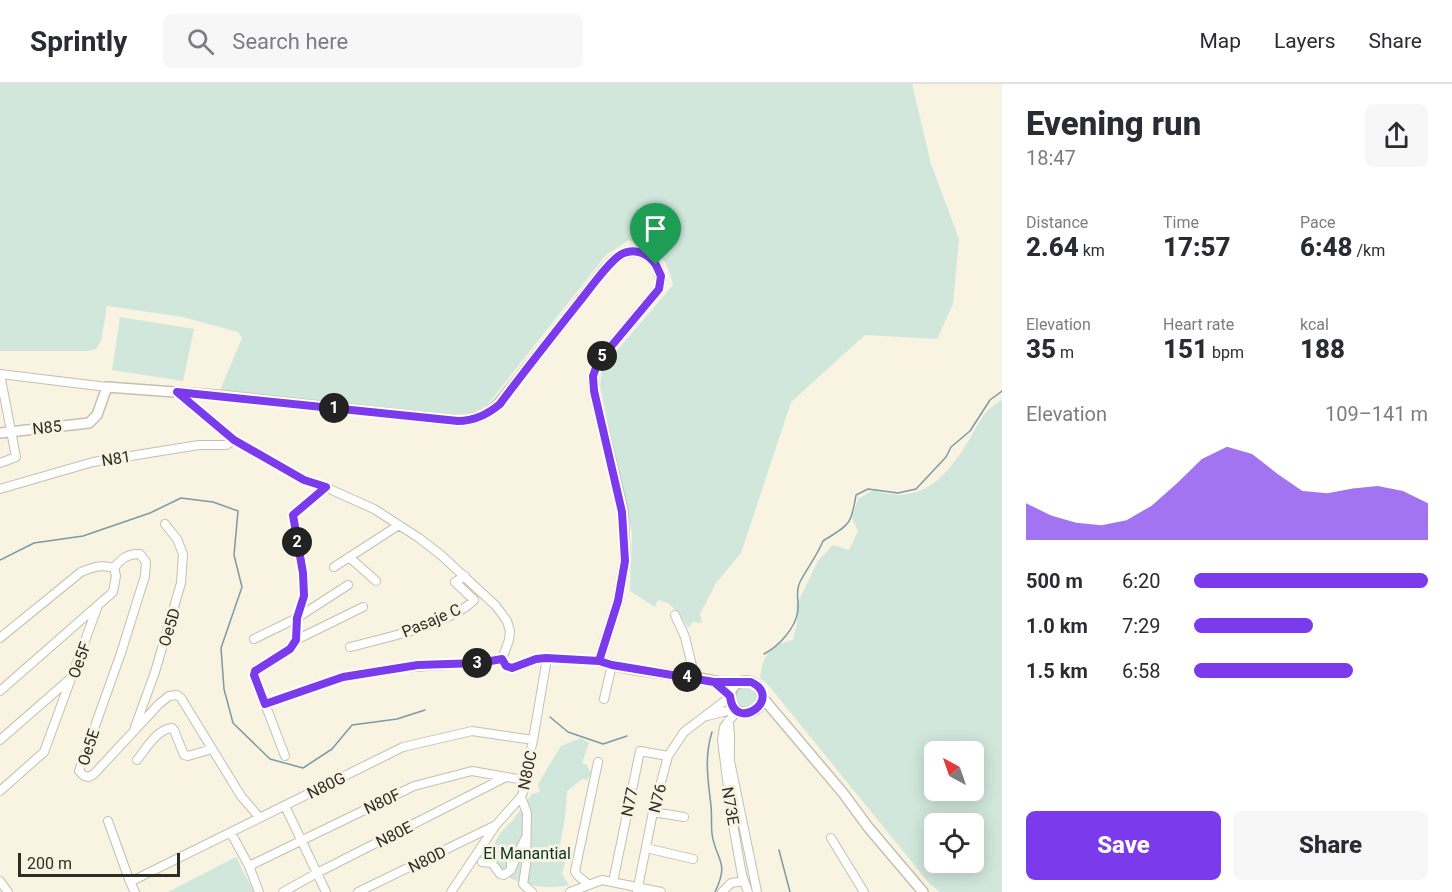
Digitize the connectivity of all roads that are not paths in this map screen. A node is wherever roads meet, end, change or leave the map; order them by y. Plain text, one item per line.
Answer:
1 (0, 374) edge
2 (107, 387) junction
3 (177, 392) junction
4 (12, 431) junction
5 (0, 433) edge
6 (234, 440) junction
7 (0, 463) edge
8 (326, 487) junction
9 (0, 489) edge
10 (165, 524) dead end
11 (399, 525) junction
12 (349, 557) junction
13 (334, 567) dead end
14 (114, 568) junction
15 (465, 576) junction
16 (376, 581) dead end
17 (348, 585) dead end
18 (363, 607) dead end
19 (97, 608) junction
20 (675, 615) dead end
21 (297, 618) junction
22 (0, 638) edge
23 (254, 639) dead end
24 (296, 640) junction
25 (350, 647) dead end
26 (546, 658) junction
27 (502, 659) junction
28 (599, 661) junction
29 (612, 665) junction
30 (73, 676) junction
31 (695, 678) junction
32 (714, 682) junction
33 (739, 683) junction
34 (0, 691) edge
35 (730, 697) junction
36 (762, 697) junction
37 (604, 699) dead end
38 (265, 704) junction
39 (736, 710) junction
40 (757, 710) junction
41 (775, 714) junction
42 (703, 718) junction
43 (133, 731) junction
44 (0, 740) edge
45 (533, 740) junction
46 (212, 749) junction
47 (285, 756) dead end
48 (668, 756) junction
49 (137, 760) dead end
50 (727, 761) junction
51 (598, 762) dead end
52 (506, 777) junction
53 (524, 780) junction
54 (0, 791) edge
55 (521, 797) junction
56 (285, 806) junction
57 (653, 812) junction
58 (684, 817) dead end
59 (741, 817) junction
60 (259, 818) junction
61 (732, 819) junction
62 (108, 821) dead end
63 (496, 825) junction
64 (743, 828) junction
65 (734, 830) junction
66 (231, 833) junction
67 (527, 834) junction
68 (831, 838) dead end
69 (302, 839) junction
70 (646, 848) junction
71 (693, 859) dead end
72 (482, 862) dead end
73 (249, 866) junction
74 (317, 873) junction
75 (0, 881) edge
76 (744, 881) junction
77 (130, 882) junction
78 (614, 882) junction
79 (589, 885) junction
80 (453, 890) edge
81 (638, 890) edge
82 (8, 892) edge
83 (135, 892) edge
84 (259, 892) edge
85 (283, 892) edge
86 (326, 892) edge
87 (358, 892) edge
88 (445, 892) edge
89 (532, 892) edge
90 (570, 892) edge
91 (661, 892) edge
92 (722, 892) edge
93 (748, 892) edge
94 (757, 892) edge
95 (864, 892) edge
96 (923, 892) edge

1 - 2 street
1 - 4 street
2 - 3 main road
2 - 4 main road, N85
3 - 6 street
3 - 28 main road
4 - 5 main road, N85
4 - 7 street
6 - 8 street
6 - 9 street, N81
8 - 11 street
8 - 21 street
10 - 43 street, Oe5D
11 - 12 street
11 - 15 street
12 - 13 street
12 - 16 street
14 - 19 street, Oe5F
14 - 22 street
14 - 43 street, Oe5E
15 - 25 street, Pasaje C
15 - 27 street
17 - 21 street
18 - 24 street
19 - 30 street, Oe5F
19 - 34 street
20 - 31 street
21 - 23 street
21 - 24 street
24 - 38 street
26 - 27 street
26 - 28 street
26 - 45 street, N80C
27 - 38 street
28 - 29 main road
29 - 31 main road
29 - 37 street
30 - 44 street
30 - 54 street, Oe5F
31 - 32 main road
32 - 33 main road
32 - 35 main road
33 - 35 main road
33 - 36 main road
35 - 39 main road
35 - 42 street, N76
36 - 40 main road
36 - 41 main road
38 - 47 street
39 - 40 main road
39 - 42 street, N76
39 - 50 street, N73E
40 - 41 main road
41 - 96 main road
42 - 48 street, N76
43 - 46 street, Oe5E
45 - 53 street, N80C
45 - 56 street, N80G
46 - 49 street
46 - 60 street, Oe5E
48 - 57 street, N76
48 - 78 street, N77
50 - 59 street, N73E
50 - 61 street, N73E
51 - 79 street
52 - 53 street, N80F
52 - 69 street, N80F
52 - 74 street, N80E
53 - 55 street, N80C
55 - 63 street, N80C
55 - 67 street
56 - 60 street, N80G
56 - 69 street
57 - 58 street
57 - 70 street, N76
59 - 61 street
59 - 64 street, N73E
60 - 66 street, N80G
61 - 65 street, N73E
62 - 77 street
63 - 80 street, N80C
63 - 87 street, N80D
64 - 65 street
64 - 94 street, N73E
65 - 76 street, N73E
66 - 73 street
66 - 77 street, N80G
67 - 72 street
67 - 89 street
68 - 95 street
69 - 73 street, N80F
69 - 74 street
70 - 71 street
70 - 81 street, N76
73 - 84 street
74 - 85 street, N80E
74 - 86 street
75 - 82 street
76 - 92 street
76 - 93 street, N73E
77 - 83 street
78 - 79 street
78 - 81 street
79 - 90 street
80 - 88 street, N80C
81 - 91 street

